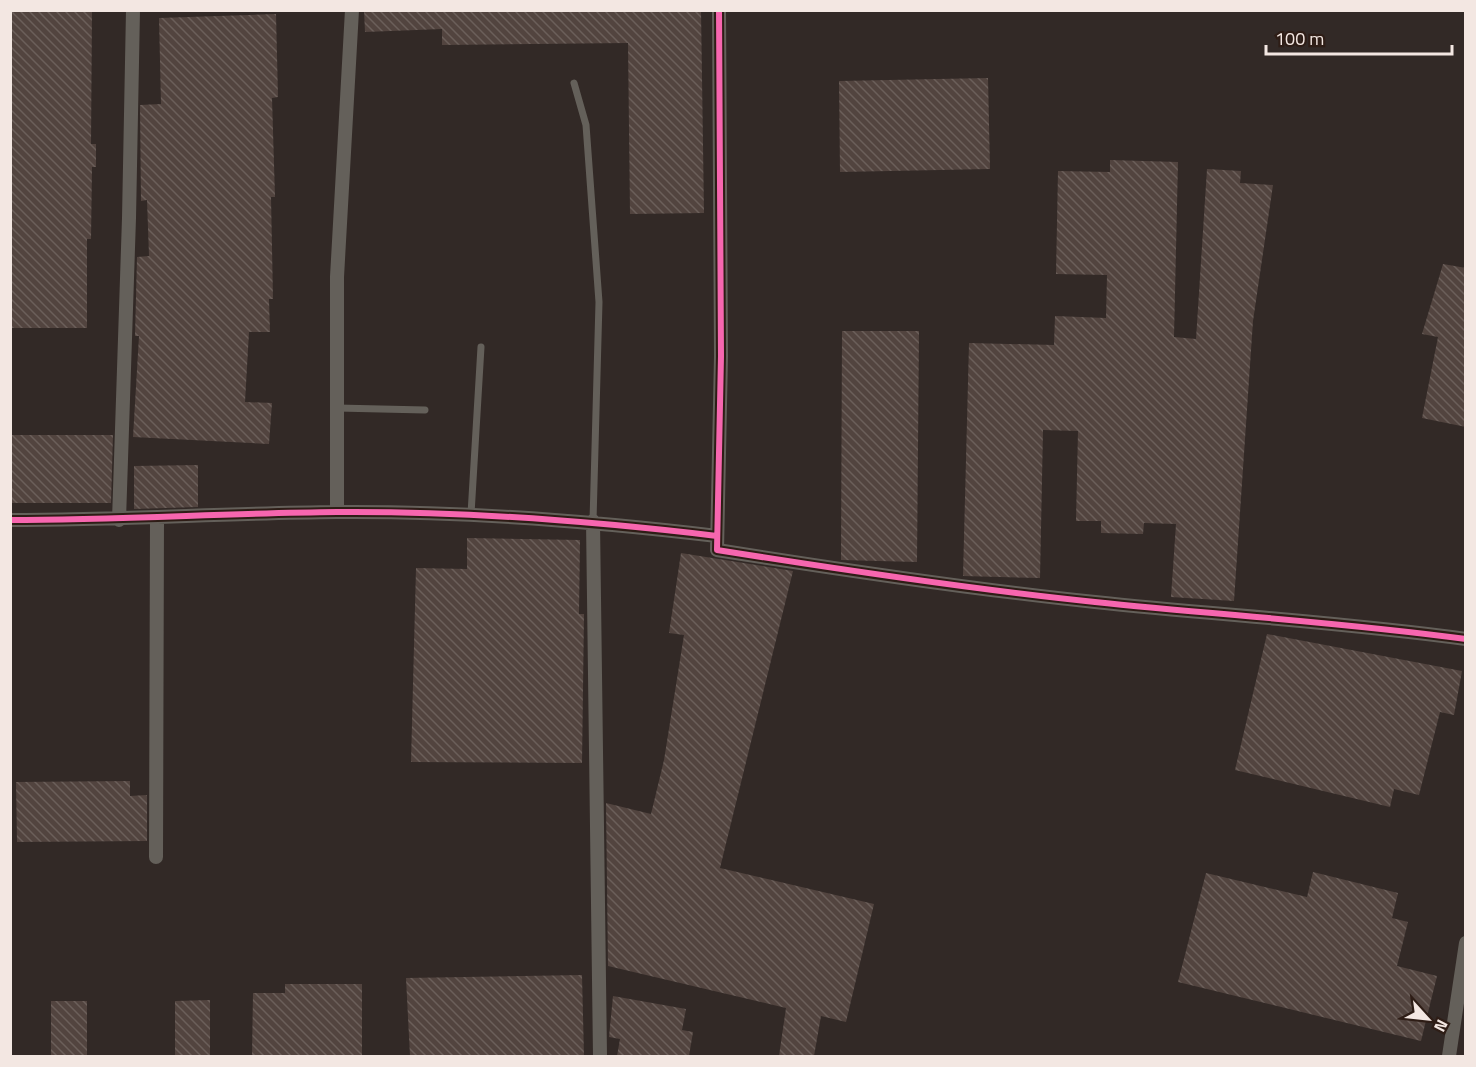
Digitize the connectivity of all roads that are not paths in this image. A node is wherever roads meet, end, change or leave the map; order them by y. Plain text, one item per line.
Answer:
1 (132, 10) edge
2 (352, 10) edge
3 (719, 10) edge
4 (574, 83) dead end
5 (481, 347) dead end
6 (337, 408) junction
7 (425, 410) dead end
8 (337, 512) junction
9 (471, 514) junction
10 (157, 519) junction
11 (10, 520) edge
12 (119, 520) junction
13 (593, 521) junction
14 (717, 536) junction
15 (1466, 639) edge
16 (156, 857) dead end
17 (1466, 943) edge
18 (600, 1056) edge
19 (1449, 1056) edge

1 - 12 street
2 - 6 street
3 - 14 street
4 - 13 lane
5 - 9 lane
6 - 7 lane
6 - 8 street
8 - 9 street
8 - 10 street
9 - 13 street
10 - 12 street
10 - 16 street
11 - 12 street
13 - 14 street
13 - 18 street
14 - 15 street
17 - 19 street

